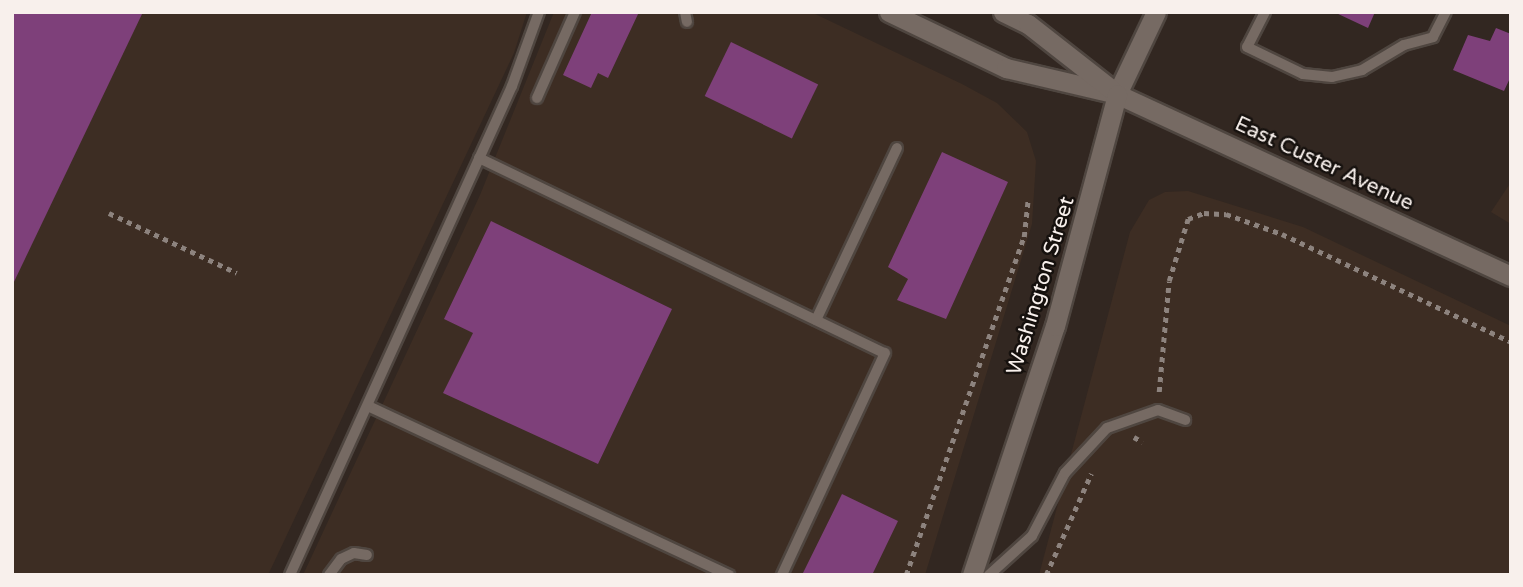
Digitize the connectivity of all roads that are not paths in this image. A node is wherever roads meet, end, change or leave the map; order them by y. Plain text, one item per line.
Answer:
1 (539, 12) edge
2 (575, 12) edge
3 (889, 12) edge
4 (1003, 12) edge
5 (1156, 12) edge
6 (1265, 12) edge
7 (1446, 12) edge
8 (1117, 94) junction
9 (537, 98) dead end
10 (897, 148) dead end
11 (480, 158) junction
12 (1511, 276) edge
13 (816, 320) junction
14 (368, 406) junction
15 (1185, 420) dead end
16 (367, 555) dead end
17 (705, 564) junction
18 (289, 575) edge
19 (329, 575) edge
20 (699, 575) edge
21 (729, 575) edge
22 (782, 575) edge
23 (972, 575) edge
24 (989, 575) edge

1 - 11 lane
2 - 9 lane
3 - 8 main road, East Custer Avenue
4 - 8 main road, East Custer Avenue
5 - 8 main road, Washington Street
6 - 7 lane
8 - 12 main road, East Custer Avenue
8 - 23 main road, Washington Street
10 - 13 lane
11 - 13 lane
11 - 14 lane
13 - 22 lane
14 - 17 lane
14 - 18 lane
15 - 24 lane
16 - 19 lane
17 - 20 lane
17 - 21 lane

